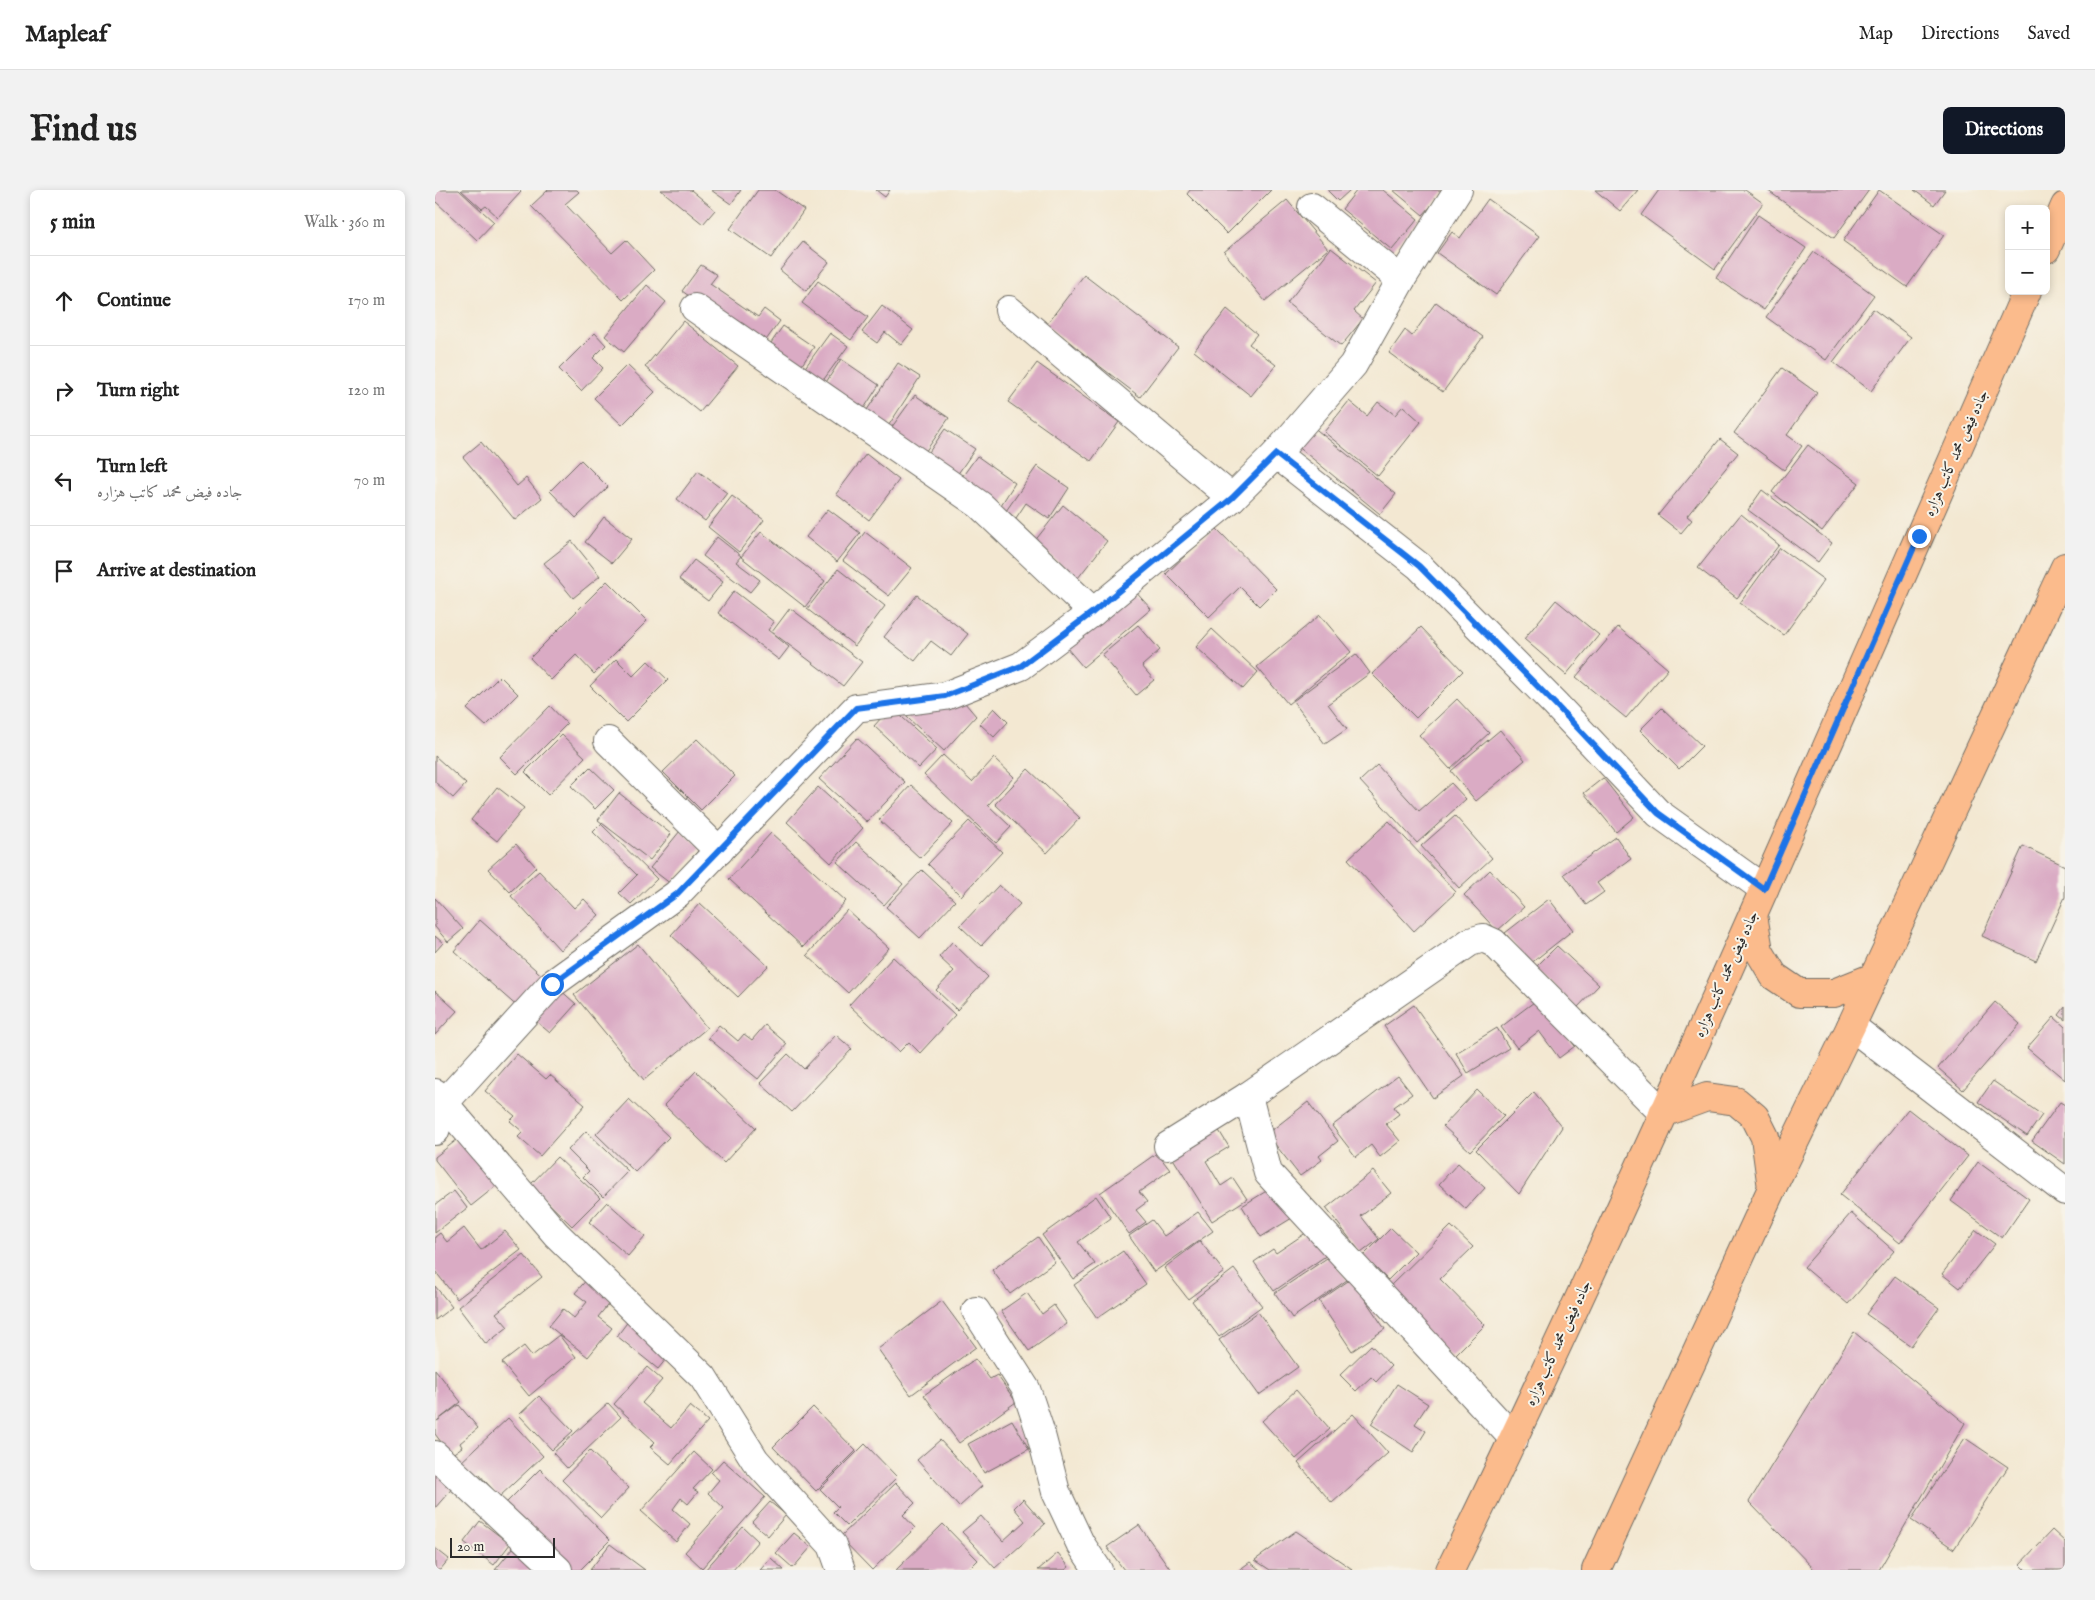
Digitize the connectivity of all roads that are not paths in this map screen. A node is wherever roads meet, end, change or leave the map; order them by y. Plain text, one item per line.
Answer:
1 (1458, 190) edge
2 (1312, 206) dead end
3 (2065, 206) edge
4 (2050, 240) edge
5 (1401, 280) junction
6 (2025, 295) edge
7 (695, 308) dead end
8 (1009, 310) dead end
9 (1276, 454) junction
10 (1232, 498) junction
11 (2062, 581) edge
12 (1093, 612) junction
13 (608, 741) dead end
14 (719, 851) junction
15 (1764, 889) junction
16 (1753, 915) junction
17 (1874, 977) junction
18 (1851, 1026) junction
19 (1248, 1096) junction
20 (440, 1097) edge
21 (1663, 1113) junction
22 (435, 1131) edge
23 (1168, 1146) dead end
24 (1772, 1188) junction
25 (2065, 1191) edge
26 (976, 1311) dead end
27 (1514, 1439) junction
28 (435, 1455) edge
29 (558, 1570) edge
30 (841, 1570) edge
31 (1098, 1570) edge
32 (1450, 1570) edge
33 (1596, 1570) edge

1 - 5 street
2 - 5 street
3 - 4 main road
5 - 9 street
6 - 15 main road, جاده فیض محمد کاتب هزاره
7 - 12 street
8 - 10 street
9 - 10 street
9 - 15 street
10 - 12 street
11 - 17 main road
12 - 14 street
13 - 14 street
14 - 20 street
15 - 16 main road, جاده فیض محمد کاتب هزاره
16 - 17 main road
16 - 21 main road, جاده فیض محمد کاتب هزاره
17 - 18 main road
18 - 24 main road
18 - 25 street
19 - 21 street
19 - 23 street
19 - 27 street
20 - 22 street
20 - 30 street
21 - 24 main road
21 - 27 main road, جاده فیض محمد کاتب هزاره
24 - 33 main road
26 - 31 street
27 - 32 main road, جاده فیض محمد کاتب هزاره
28 - 29 street

